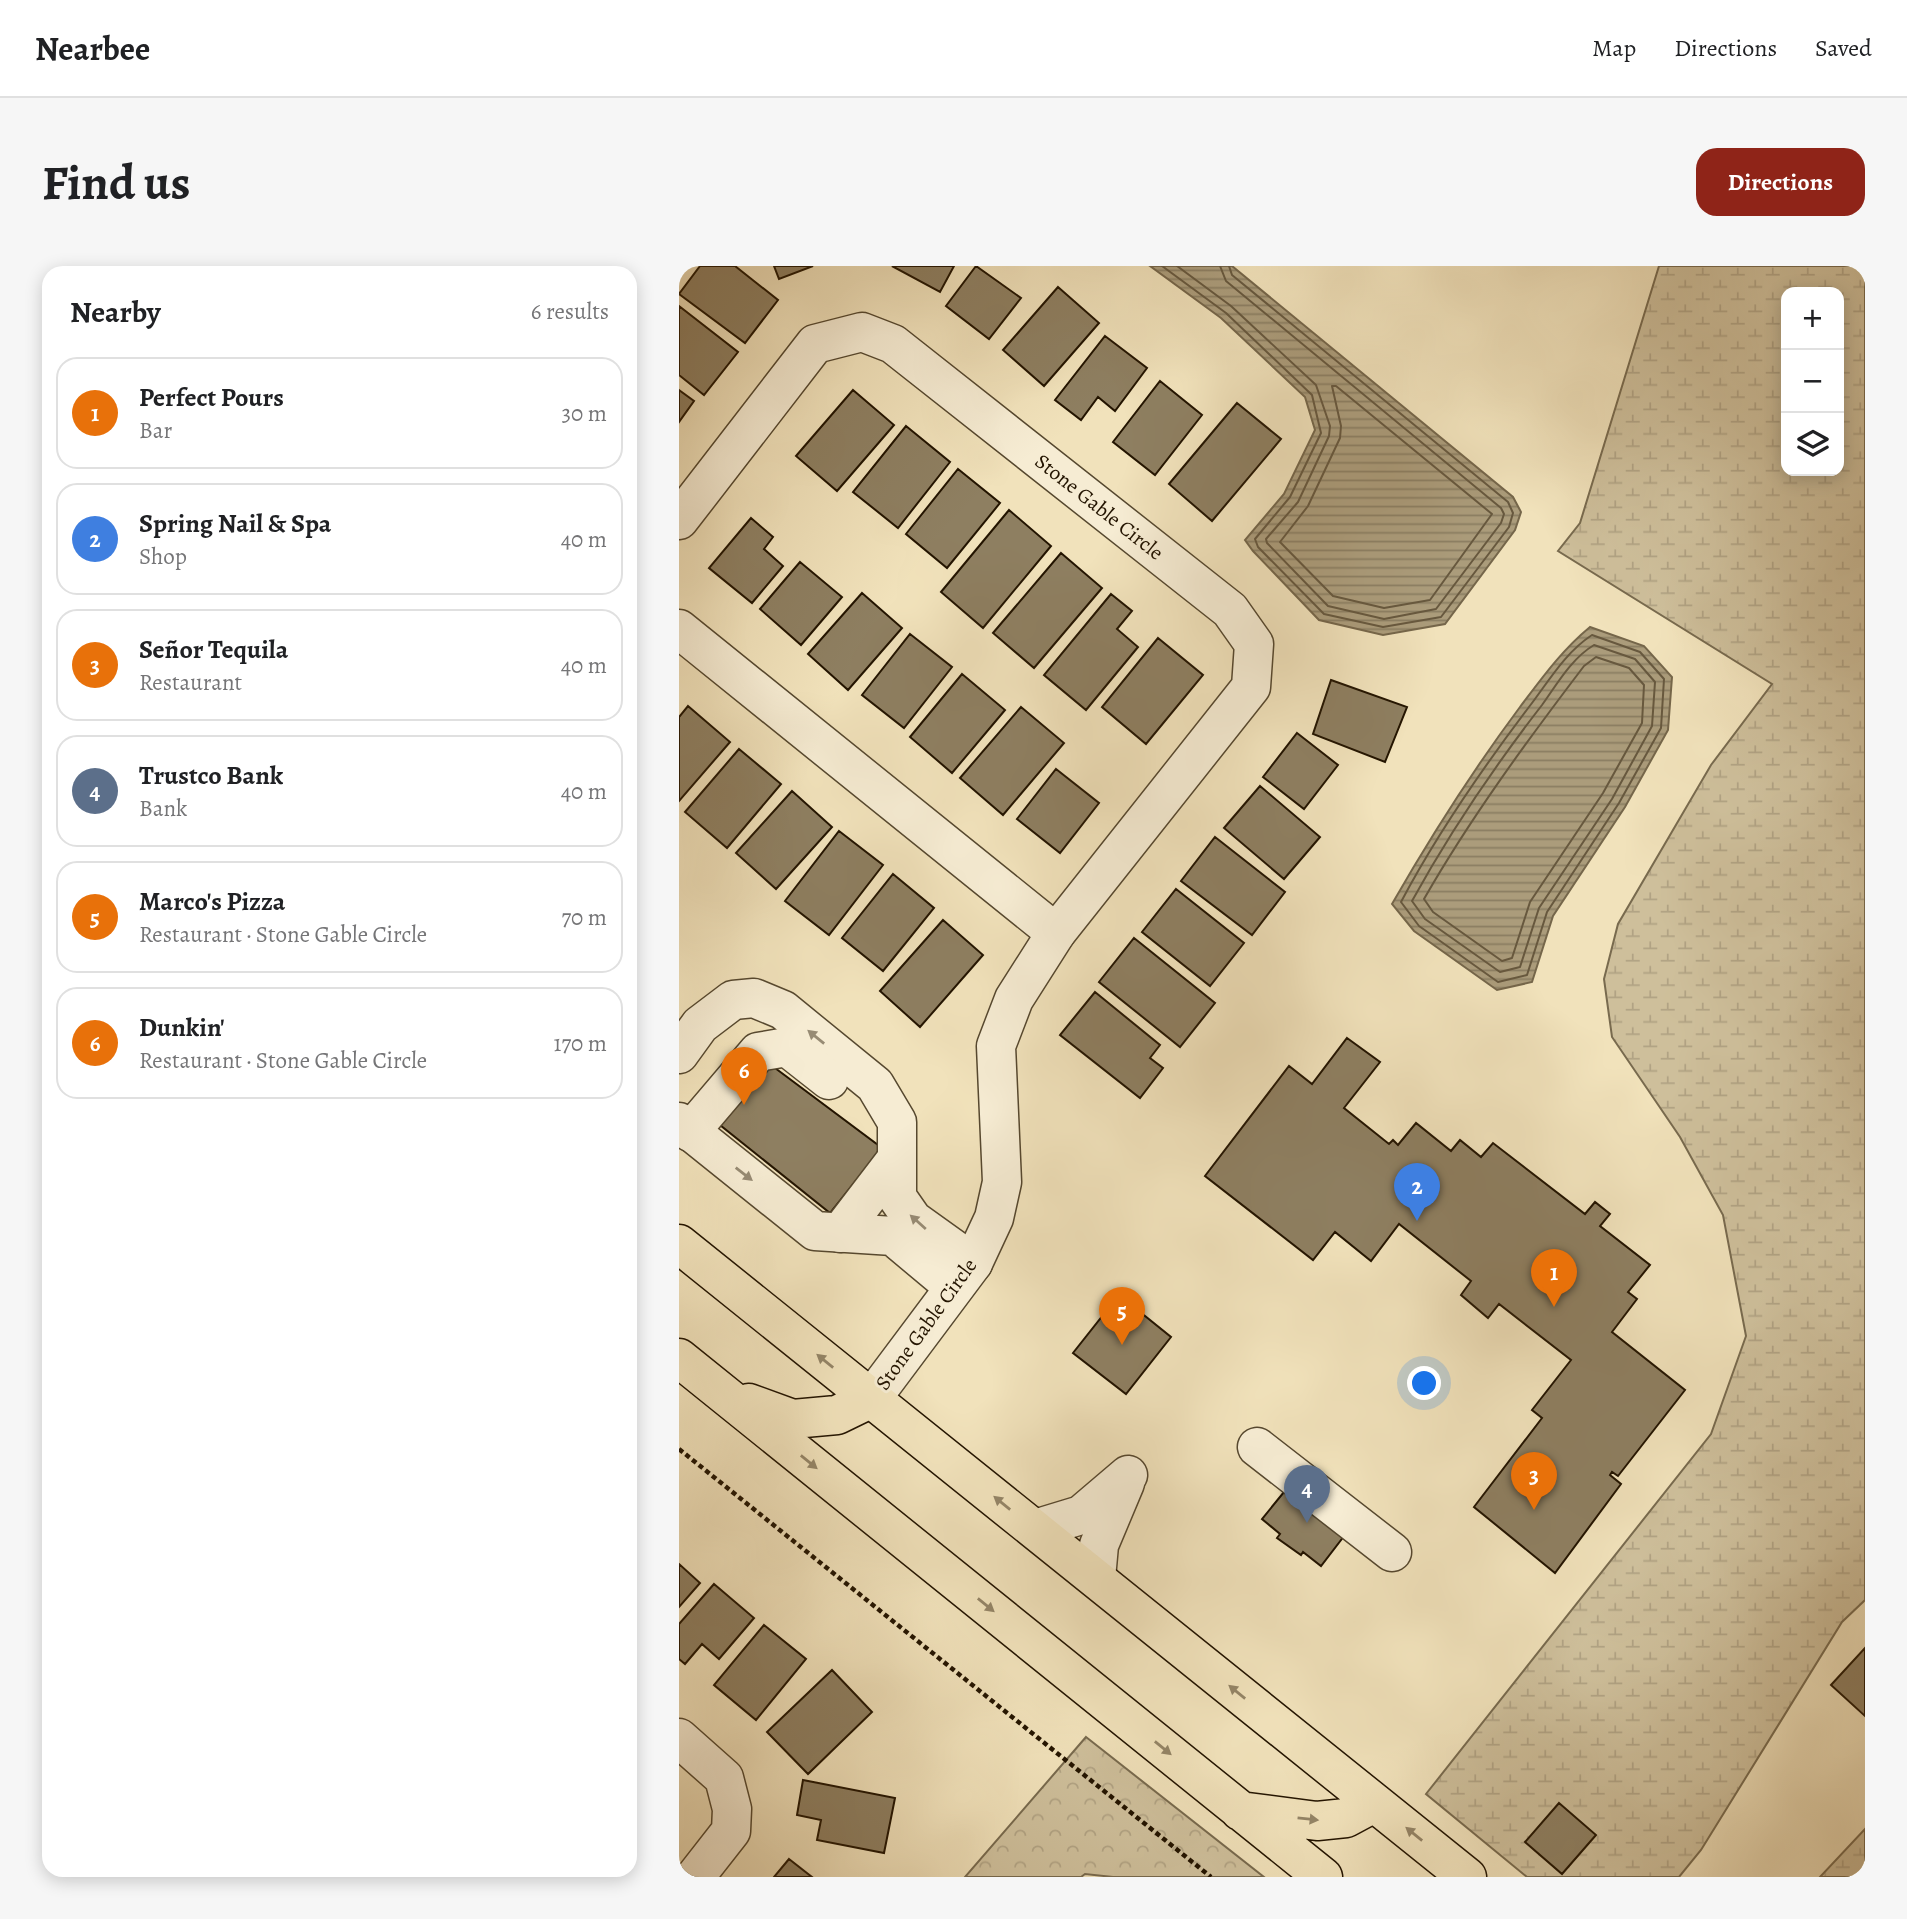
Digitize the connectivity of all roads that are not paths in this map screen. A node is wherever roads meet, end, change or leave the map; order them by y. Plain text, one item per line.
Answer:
1 (679, 520) edge
2 (679, 629) edge
3 (1056, 933) junction
4 (679, 1054) edge
5 (685, 1127) edge
6 (897, 1148) junction
7 (840, 1233) junction
8 (679, 1244) edge
9 (963, 1275) junction
10 (679, 1358) edge
11 (724, 1394) junction
12 (872, 1398) junction
13 (1263, 1440) dead end
14 (1035, 1530) junction
15 (1397, 1545) dead end
16 (1095, 1578) junction
17 (679, 1738) edge
18 (1374, 1803) junction
19 (1240, 1811) junction
20 (695, 1877) edge
21 (1323, 1877) edge
22 (1467, 1877) edge

1 - 3 street, Stone Gable Circle
2 - 3 street
3 - 9 street, Stone Gable Circle
6 -> 4 street
5 - 6 street
5 -> 7 street
6 - 7 street
9 -> 6 street
7 - 9 street
12 -> 8 main road
9 - 12 street, Stone Gable Circle
10 - 11 main road
11 - 12 main road
11 -> 19 main road
14 -> 12 main road
13 - 15 street
14 - 16 main road
14 - 16 street
18 -> 16 main road
17 - 20 street
19 -> 18 main road
22 -> 18 main road
19 - 21 main road

